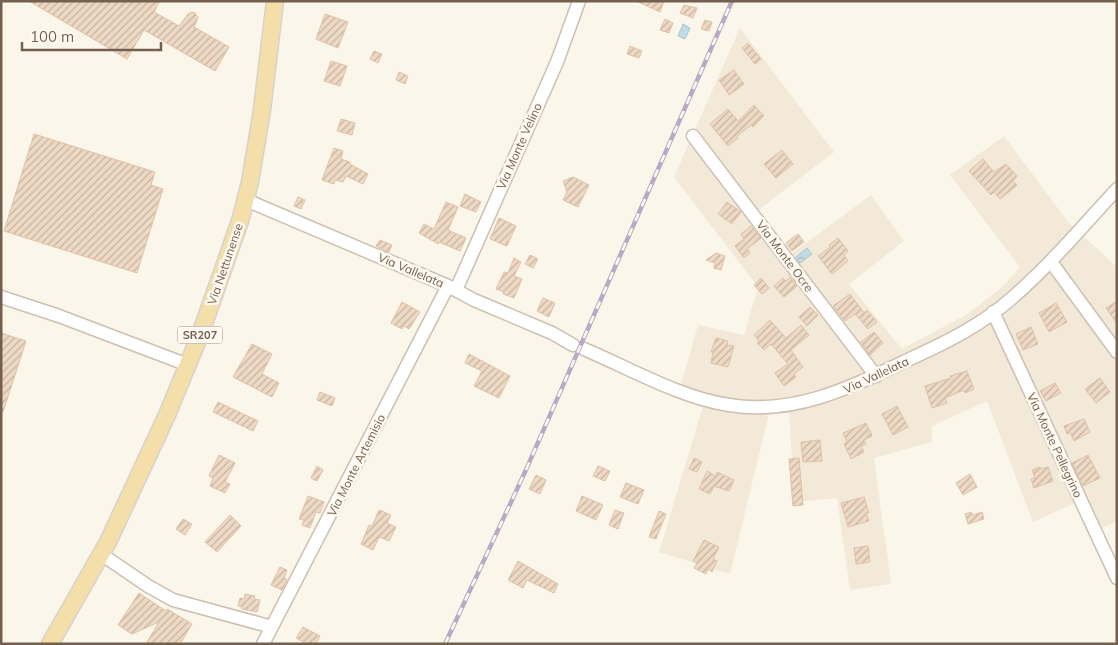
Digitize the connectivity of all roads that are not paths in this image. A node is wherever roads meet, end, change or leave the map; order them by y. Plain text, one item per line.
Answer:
1 (275, 1) edge
2 (579, 1) edge
3 (694, 136) dead end
4 (1117, 189) edge
5 (246, 200) junction
6 (1051, 262) junction
7 (452, 288) junction
8 (1, 297) edge
9 (994, 312) junction
10 (1117, 352) edge
11 (188, 366) junction
12 (876, 376) junction
13 (101, 554) junction
14 (1117, 578) edge
15 (272, 627) junction
16 (50, 644) edge
17 (263, 644) edge

1 - 5 main road, Via Nettunense / SR207
2 - 7 street, Via Monte Velino
3 - 12 street, Via Monte Ocre
4 - 6 street, Via Vallelata
5 - 7 street, Via Vallelata
5 - 11 main road, Via Nettunense / SR207
6 - 9 street, Via Vallelata
6 - 10 street
7 - 12 street, Via Vallelata
7 - 15 street, Via Monte Artemisio
8 - 11 street
9 - 12 street, Via Vallelata
9 - 14 street, Via Monte Pellegrino
11 - 13 main road, Via Nettunense / SR207
13 - 15 street
13 - 16 main road, Via Nettunense / SR207
15 - 17 street, Via Monte Artemisio

